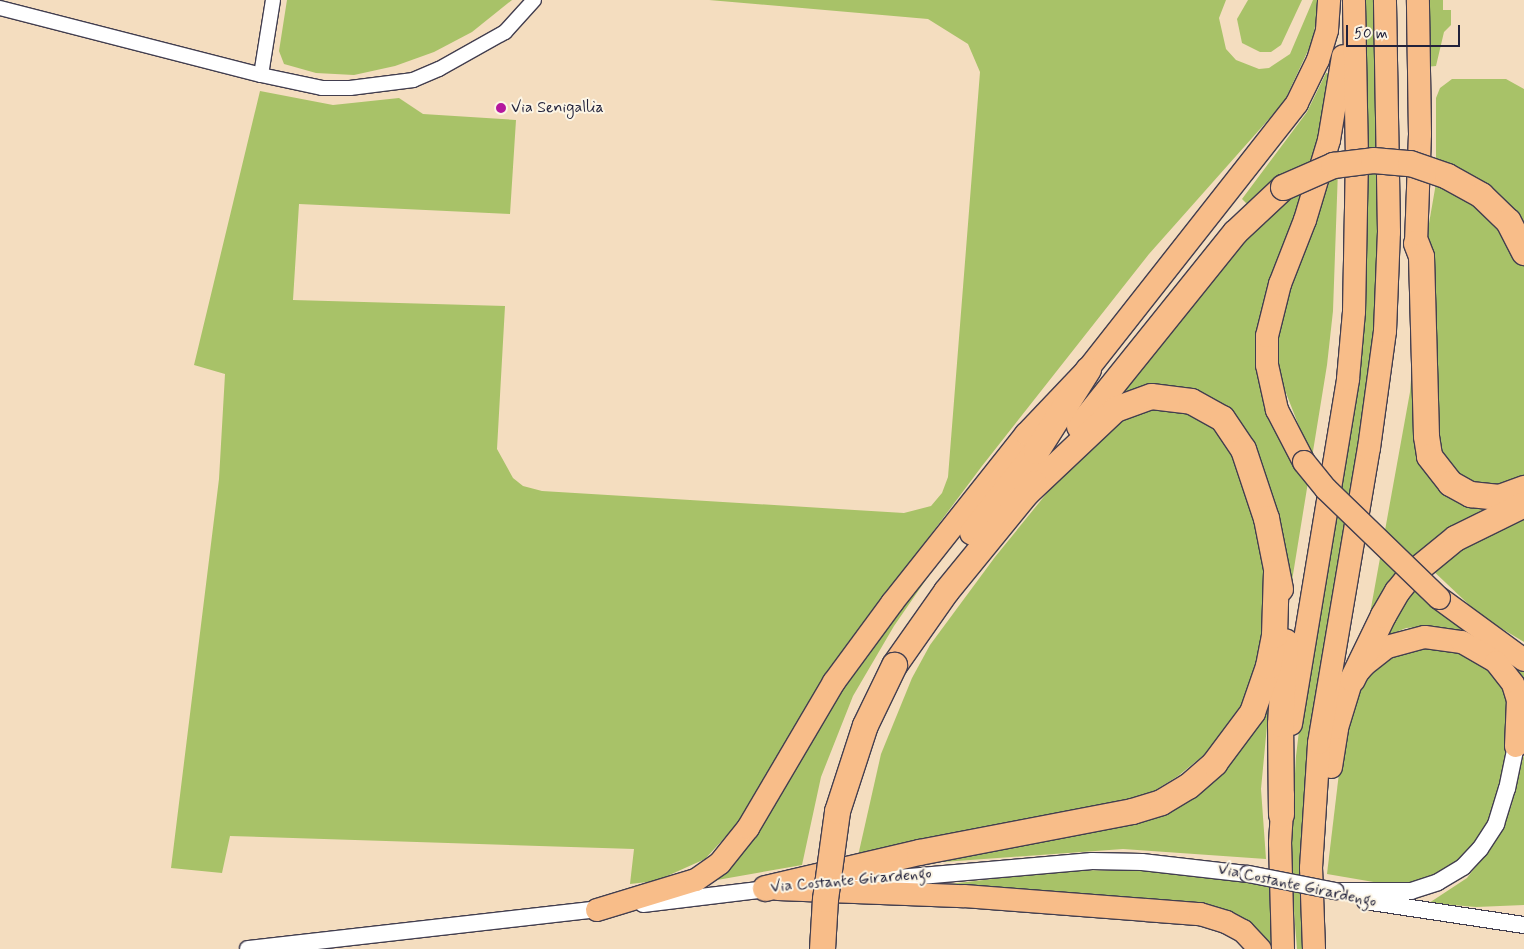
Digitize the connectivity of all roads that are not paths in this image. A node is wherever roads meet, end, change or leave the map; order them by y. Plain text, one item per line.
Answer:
1 (272, 0) edge
2 (534, 0) edge
3 (1328, 0) edge
4 (1347, 0) edge
5 (1354, 0) edge
6 (1384, 0) edge
7 (1403, 0) edge
8 (1418, 0) edge
9 (0, 8) edge
10 (261, 75) junction
11 (1419, 79) junction
12 (1416, 243) joint
13 (1524, 252) edge
14 (1088, 369) junction
15 (1524, 488) edge
16 (1024, 495) junction
17 (1524, 504) edge
18 (1276, 573) junction
19 (1524, 660) edge
20 (894, 665) junction
21 (1352, 679) junction
22 (1524, 712) edge
23 (1516, 746) junction
24 (1281, 814) junction
25 (1312, 838) junction
26 (765, 888) junction
27 (1335, 891) junction
28 (597, 910) junction
29 (1451, 914) junction
30 (1524, 914) edge
31 (1524, 926) edge
32 (248, 949) edge
33 (822, 949) edge
34 (1260, 949) edge
35 (1283, 949) edge
36 (1314, 949) edge

1 - 10 street
2 - 10 street
3 - 14 highway
4 - 19 highway, bridge
5 - 24 highway
6 - 25 highway
7 - 11 highway
8 - 11 highway
9 - 10 street
11 - 12 highway
12 - 15 highway
13 - 16 highway, bridge
14 - 20 highway
14 - 28 highway
16 - 18 highway
16 - 20 highway
17 - 21 highway
18 - 24 highway
18 - 26 highway
20 - 33 highway, bridge
21 - 23 highway
21 - 25 highway
22 - 23 street
23 - 27 street
24 - 35 highway
25 - 36 highway
26 - 27 street, Via Costante Girardengo, bridge
26 - 28 street, Via Costante Girardengo
26 - 34 highway
27 - 29 street, Via Costante Girardengo
28 - 32 street, Via Costante Girardengo
29 - 30 street, Via Costante Girardengo
29 - 31 street, Via Costante Girardengo

